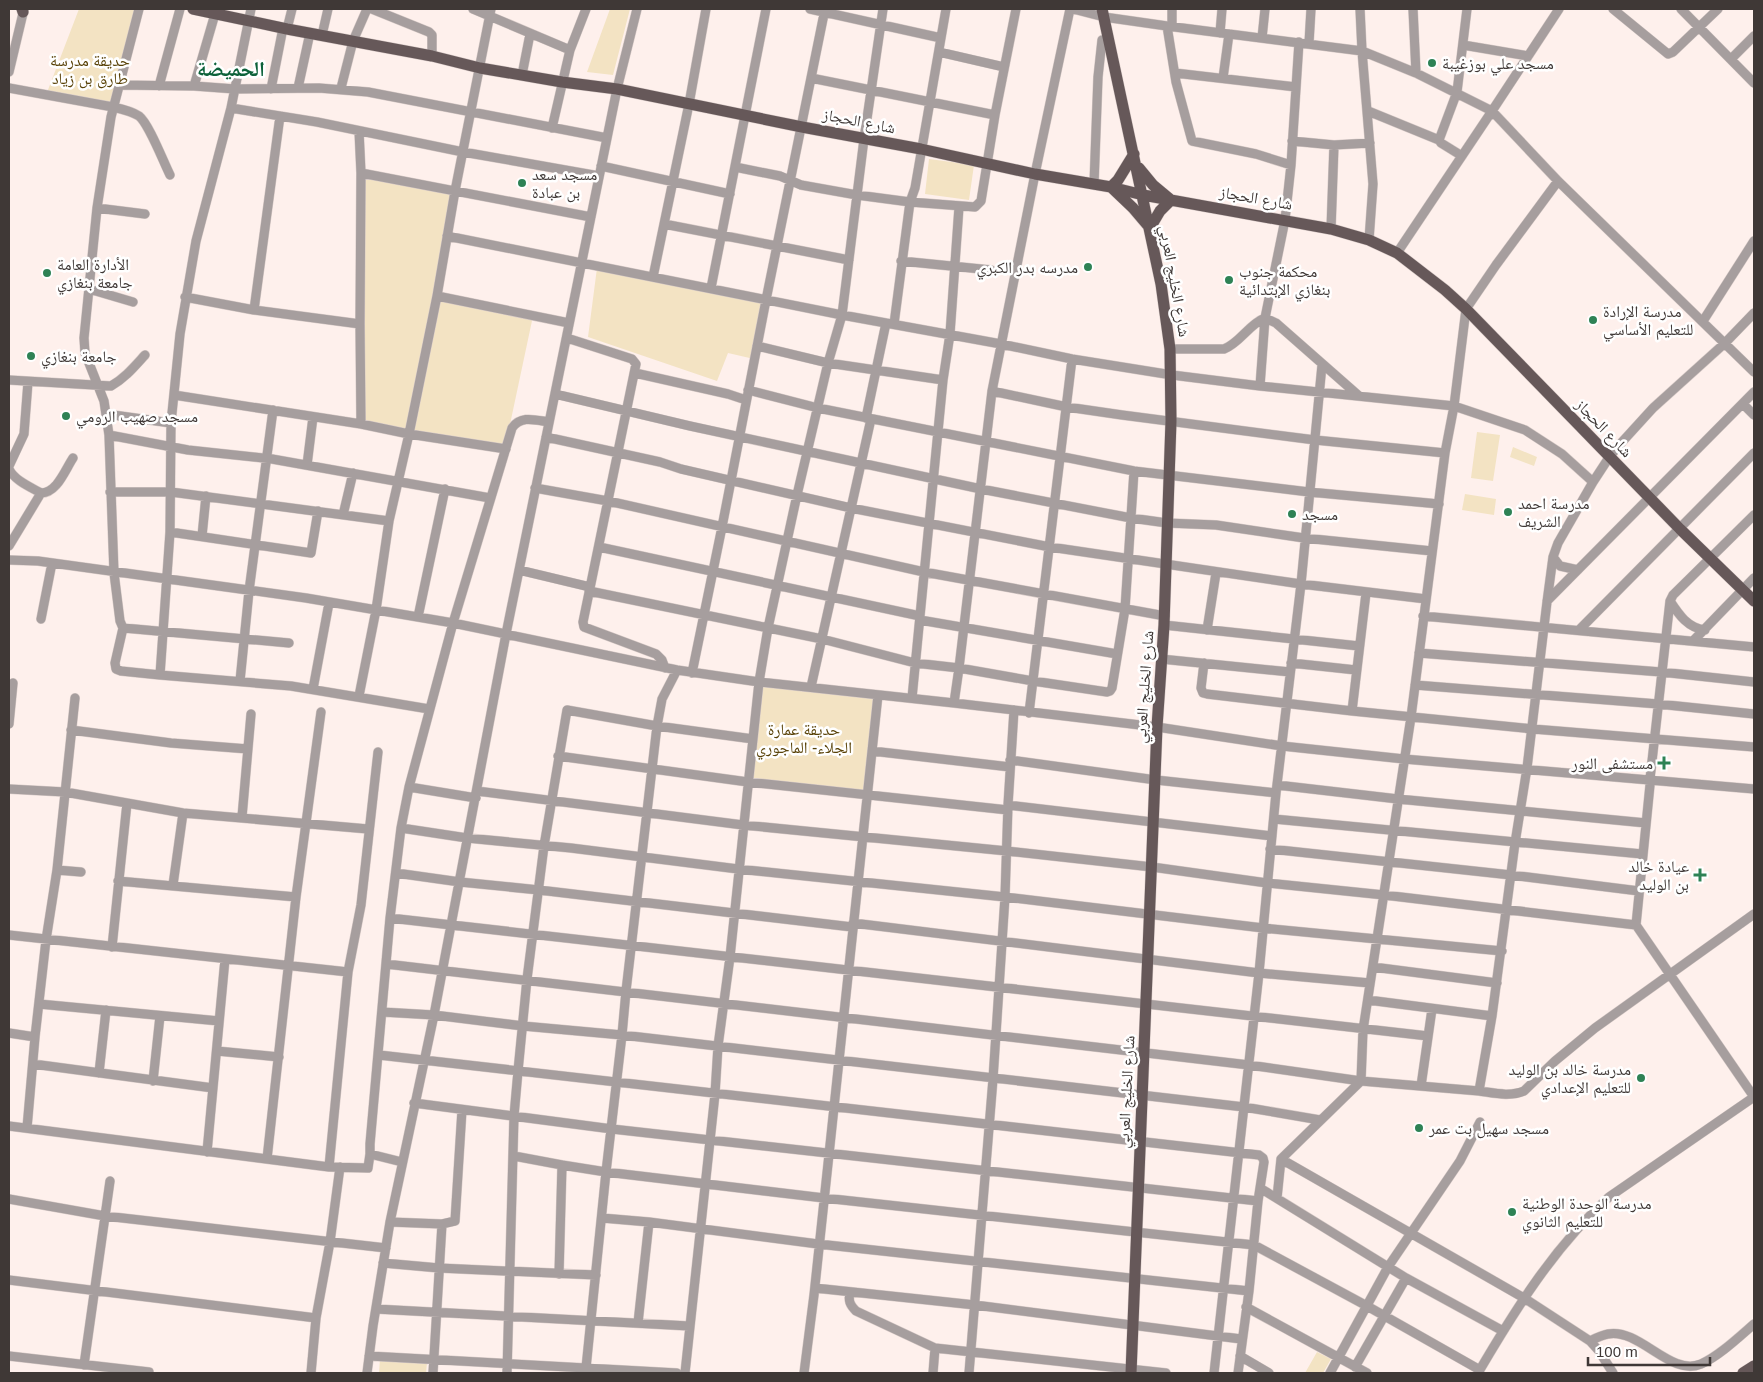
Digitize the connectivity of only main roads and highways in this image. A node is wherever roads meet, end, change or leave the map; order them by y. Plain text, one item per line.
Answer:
1 (194, 9) edge
2 (1103, 13) edge
3 (1135, 159) junction
4 (1111, 187) junction
5 (1143, 195) junction
6 (1171, 200) junction
7 (1150, 228) junction
8 (1754, 601) edge
9 (1754, 1366) edge
10 (1131, 1371) edge
11 (1743, 1373) edge

1 - 4 main road, شارع الحجاز
2 - 3 main road, شارع الخليج العربي
3 - 4 main road
3 - 5 main road, شارع الخليج العربي
3 - 6 main road
4 - 5 main road, شارع الحجاز
4 - 7 main road
5 - 6 main road, شارع الحجاز
5 - 7 main road, شارع الخليج العربي
6 - 7 main road
6 - 8 main road, شارع الحجاز
7 - 10 main road, شارع الخليج العربي
9 - 11 main road

